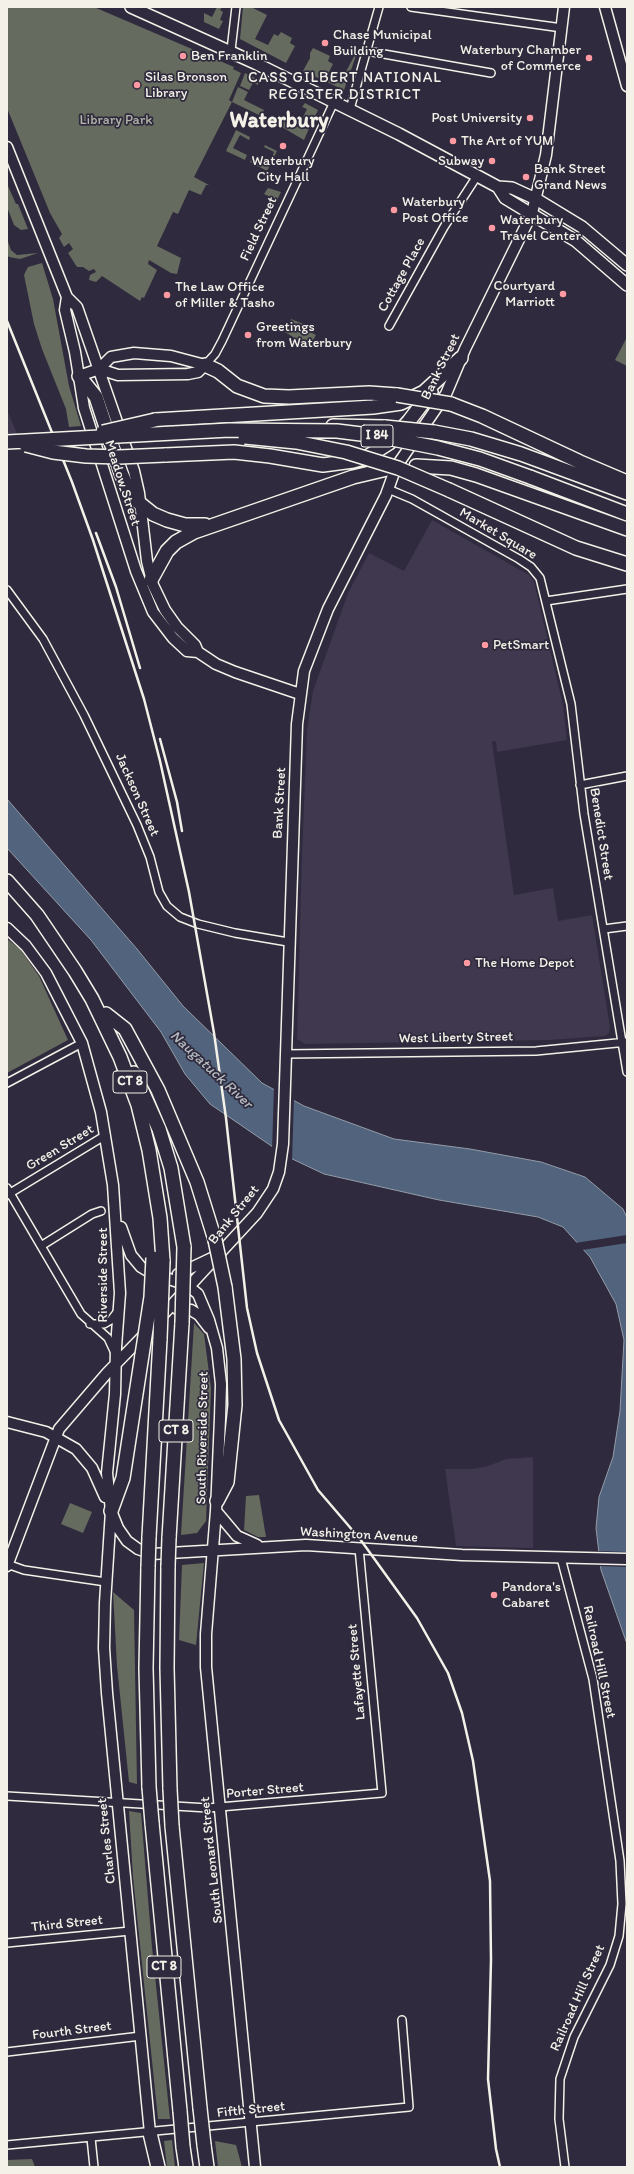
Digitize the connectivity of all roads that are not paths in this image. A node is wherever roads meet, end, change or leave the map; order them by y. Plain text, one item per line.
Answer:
1 (131, 7) edge
2 (236, 7) edge
3 (379, 7) edge
4 (411, 7) edge
5 (564, 7) edge
6 (605, 7) edge
7 (562, 28) junction
8 (230, 50) junction
9 (367, 51) junction
10 (491, 73) dead end
11 (627, 86) edge
12 (334, 102) junction
13 (350, 109) junction
14 (7, 147) edge
15 (477, 176) junction
16 (498, 187) junction
17 (536, 200) junction
18 (532, 213) junction
19 (627, 265) edge
20 (627, 285) edge
21 (67, 297) junction
22 (389, 326) dead end
23 (461, 358) junction
24 (205, 365) junction
25 (99, 369) junction
26 (446, 373) junction
27 (79, 376) junction
28 (218, 431) junction
29 (79, 438) junction
30 (8, 442) edge
31 (627, 482) edge
32 (388, 489) junction
33 (627, 493) edge
34 (141, 506) junction
35 (627, 514) edge
36 (218, 522) junction
37 (627, 529) edge
38 (627, 564) edge
39 (151, 580) junction
40 (627, 588) edge
41 (7, 590) edge
42 (546, 601) junction
43 (198, 652) junction
44 (300, 694) junction
45 (627, 776) edge
46 (580, 785) junction
47 (7, 880) edge
48 (627, 926) edge
49 (7, 928) edge
50 (604, 929) junction
51 (288, 942) junction
52 (106, 1014) junction
53 (82, 1043) junction
54 (625, 1043) edge
55 (285, 1054) junction
56 (627, 1072) edge
57 (7, 1083) edge
58 (106, 1135) junction
59 (8, 1192) edge
60 (116, 1209) junction
61 (100, 1211) dead end
62 (41, 1246) junction
63 (223, 1252) junction
64 (158, 1260) junction
65 (162, 1276) junction
66 (190, 1287) junction
67 (120, 1306) junction
68 (165, 1313) junction
69 (90, 1324) junction
70 (215, 1341) junction
71 (116, 1359) junction
72 (7, 1422) edge
73 (56, 1437) junction
74 (216, 1506) junction
75 (111, 1511) junction
76 (264, 1547) junction
77 (359, 1548) junction
78 (213, 1550) junction
79 (561, 1558) junction
80 (627, 1560) edge
81 (7, 1565) edge
82 (106, 1582) junction
83 (382, 1793) joint
84 (7, 1796) edge
85 (118, 1802) junction
86 (220, 1808) junction
87 (130, 1931) junction
88 (7, 1943) edge
89 (402, 2020) dead end
90 (141, 2036) junction
91 (7, 2052) edge
92 (252, 2122) junction
93 (150, 2133) junction
94 (91, 2138) junction
95 (7, 2145) edge
96 (94, 2167) edge
97 (154, 2167) edge
98 (158, 2167) edge
99 (186, 2167) edge
100 (207, 2167) edge
101 (255, 2167) edge
102 (565, 2167) edge

1 - 8 main road
2 - 8 street
3 - 9 street
4 - 7 street
5 - 7 main road, Bank Street
6 - 11 main road
7 - 17 main road, Bank Street
8 - 12 main road
9 - 10 street
9 - 13 street
12 - 13 main road
12 - 24 street, Field Street
13 - 15 main road
14 - 21 main road, Meadow Street
15 - 16 main road
15 - 22 street, Cottage Place
16 - 17 main road
16 - 18 main road
17 - 18 main road, Bank Street
17 - 19 main road
18 - 20 main road
18 - 23 main road, Bank Street
21 - 25 main road, Meadow Street
21 - 27 main road, Meadow Street
23 - 26 highway
23 - 32 main road, Bank Street
24 - 25 main road, Field Street
24 - 25 main road
24 - 31 highway, bridge
25 - 27 main road
25 - 34 main road, Meadow Street
26 - 29 highway, bridge
26 - 30 highway, bridge
27 - 34 highway
27 - 43 main road, Meadow Street
28 - 30 highway, I 84, bridge
28 - 35 highway, I 84, bridge
28 - 38 highway, bridge
29 - 30 highway, I 84, bridge
29 - 33 highway, I 84, bridge
32 - 42 street, Market Square
32 - 44 main road, Bank Street
34 - 36 highway
34 - 39 main road, Meadow Street
36 - 37 highway, bridge
36 - 39 highway
39 - 43 main road, Meadow Street
40 - 42 street
41 - 51 street, Jackson Street
42 - 46 street, Benedict Street
43 - 44 main road, Meadow Street
44 - 51 main road, Bank Street
45 - 46 street
46 - 50 street, Benedict Street
47 - 52 highway, CT 8
47 - 64 highway, CT 8
48 - 50 street
49 - 53 main road, Riverside Street
50 - 54 street, Benedict Street
51 - 55 main road, Bank Street
52 - 74 highway, bridge
52 - 100 highway, CT 8, bridge
53 - 57 street
53 - 58 main road, Riverside Street
54 - 55 street, West Liberty Street
54 - 56 street, Benedict Street
55 - 63 main road, Bank Street
58 - 59 street, Green Street
58 - 60 main road, Riverside Street
59 - 62 street
60 - 65 main road, Riverside Street
60 - 67 main road, Riverside Street
61 - 62 street
62 - 69 street
63 - 65 main road
63 - 66 main road, Bank Street
64 - 75 highway, bridge
64 - 99 highway, CT 8, bridge
65 - 66 main road, Riverside Street
66 - 68 main road, Bank Street
66 - 70 main road, South Riverside Street
67 - 69 street
67 - 71 main road, Riverside Street
68 - 70 main road
68 - 71 main road, Bank Street
69 - 71 street
70 - 74 main road, South Riverside Street
71 - 73 main road, Bank Street
71 - 75 main road
72 - 73 main road, Washington Avenue
73 - 75 main road, Washington Avenue
73 - 81 main road, Bank Street
74 - 76 main road
74 - 78 main road, South Riverside Street
75 - 78 main road, Washington Avenue
75 - 82 main road, Charles Street
76 - 77 main road, Washington Avenue
76 - 78 main road, Washington Avenue
77 - 79 main road, Washington Avenue
77 - 83 street, Lafayette Street
78 - 86 main road, South Leonard Street
79 - 80 main road, Washington Avenue
79 - 102 street, Railroad Hill Street
81 - 82 street
82 - 85 main road, Charles Street
83 - 86 street, Porter Street
84 - 85 street, Porter Street
85 - 86 street, Porter Street
85 - 87 main road, Charles Street
86 - 92 main road, South Leonard Street
87 - 88 street, Third Street
87 - 90 main road, Charles Street
89 - 92 street, Fifth Street
90 - 91 street, Fourth Street
90 - 93 main road, Charles Street
92 - 93 street, Fifth Street
92 - 101 main road, South Leonard Street
93 - 94 street, Fifth Street
93 - 97 street, Charles Street
93 - 98 highway
94 - 95 street, Fifth Street
94 - 96 street

